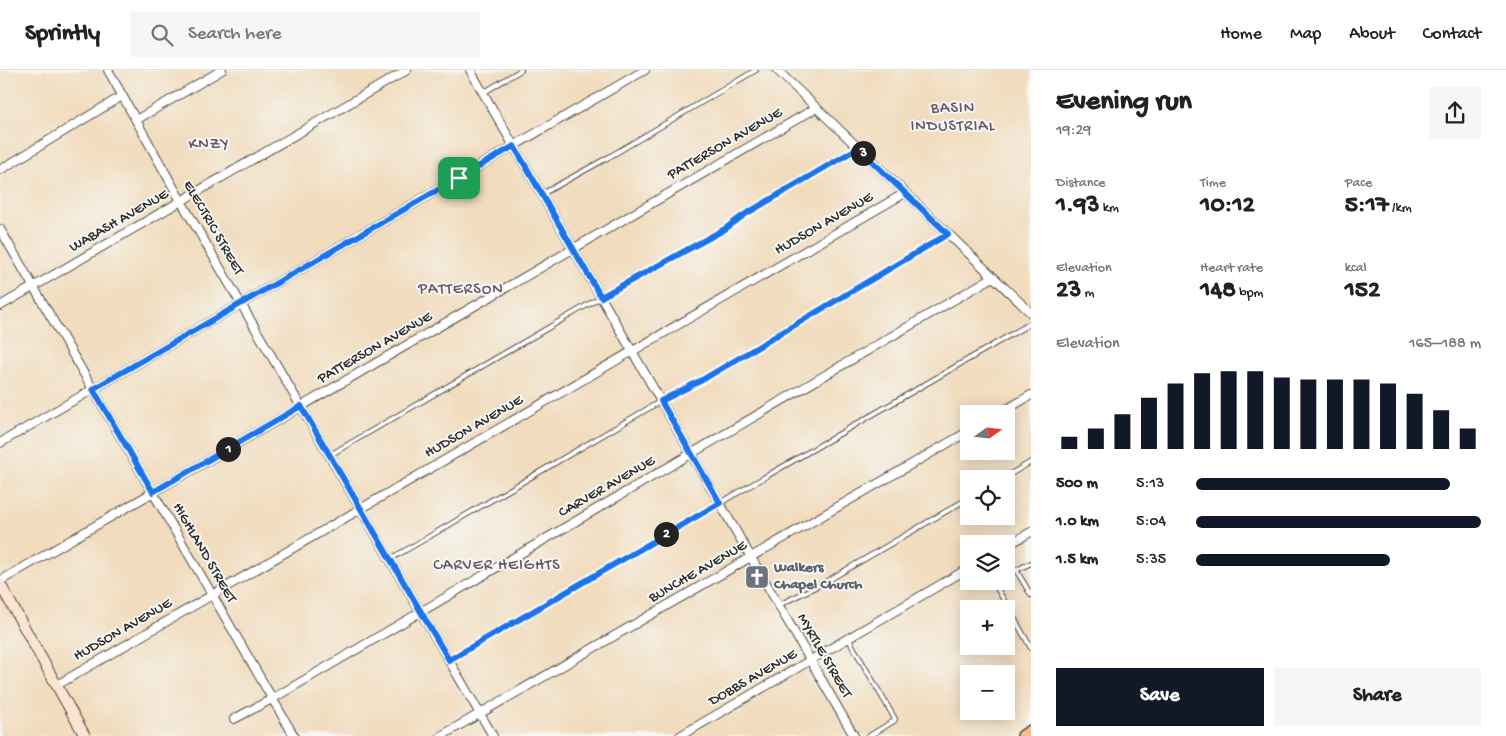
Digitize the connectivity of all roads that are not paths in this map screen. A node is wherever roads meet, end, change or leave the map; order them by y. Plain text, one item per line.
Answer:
1 (108, 70) edge
2 (222, 70) edge
3 (407, 70) edge
4 (470, 70) edge
5 (521, 70) edge
6 (645, 70) edge
7 (756, 70) edge
8 (777, 70) edge
9 (483, 93) junction
10 (122, 96) junction
11 (816, 108) junction
12 (136, 120) junction
13 (514, 146) junction
14 (858, 148) junction
15 (0, 170) edge
16 (905, 193) junction
17 (542, 194) junction
18 (182, 201) junction
19 (0, 229) edge
20 (948, 234) junction
21 (573, 249) junction
22 (993, 277) junction
23 (34, 287) junction
24 (601, 297) junction
25 (241, 304) junction
26 (0, 306) edge
27 (1031, 313) edge
28 (1031, 323) edge
29 (632, 351) junction
30 (93, 389) junction
31 (1031, 396) edge
32 (661, 401) junction
33 (1015, 405) edge
34 (301, 406) junction
35 (960, 436) edge
36 (0, 443) edge
37 (692, 454) junction
38 (330, 455) junction
39 (1031, 462) edge
40 (1015, 471) edge
41 (153, 492) junction
42 (720, 503) junction
43 (960, 503) edge
44 (360, 508) junction
45 (1031, 532) edge
46 (1015, 541) edge
47 (751, 557) junction
48 (390, 559) junction
49 (1031, 563) edge
50 (1016, 570) joint
51 (960, 573) edge
52 (0, 583) edge
53 (998, 590) edge
54 (212, 594) junction
55 (1031, 595) edge
56 (779, 606) junction
57 (421, 612) junction
58 (848, 638) junction
59 (1031, 648) edge
60 (449, 660) junction
61 (810, 660) junction
62 (56, 685) junction
63 (272, 699) junction
64 (480, 714) junction
65 (234, 719) dead end
66 (86, 736) edge
67 (294, 736) edge
68 (441, 736) edge
69 (493, 736) edge
70 (680, 736) edge
71 (854, 736) edge
72 (869, 736) edge

1 - 10 street, ELECTRIC STREET
2 - 12 street
3 - 18 street, WABASH AVENUE
4 - 9 street, MYRTLE STREET
5 - 9 lane
6 - 13 street
7 - 17 lane
8 - 11 street
9 - 13 street, MYRTLE STREET
10 - 12 street, ELECTRIC STREET
10 - 15 street
11 - 14 street
11 - 21 street, PATTERSON AVENUE
12 - 18 street, ELECTRIC STREET
13 - 17 street, MYRTLE STREET
13 - 25 street
14 - 16 street
14 - 24 lane
16 - 20 street
16 - 29 street, HUDSON AVENUE
17 - 21 street, MYRTLE STREET
18 - 23 street, WABASH AVENUE
18 - 25 street, ELECTRIC STREET
19 - 23 street, HIGHLAND STREET
20 - 22 street
20 - 32 lane
21 - 24 street, MYRTLE STREET
21 - 34 street, PATTERSON AVENUE
22 - 27 street
22 - 37 street, CARVER AVENUE
23 - 26 street, WABASH AVENUE
23 - 30 street, HIGHLAND STREET
24 - 29 street, MYRTLE STREET
24 - 38 lane
25 - 30 street
25 - 34 street, ELECTRIC STREET
28 - 42 lane
29 - 32 street, MYRTLE STREET
29 - 44 street, HUDSON AVENUE
30 - 36 street
30 - 41 street, HIGHLAND STREET
31 - 33 street
32 - 37 street, MYRTLE STREET
32 - 48 lane
34 - 38 street, ELECTRIC STREET
34 - 41 street, PATTERSON AVENUE
35 - 47 street, BUNCHE AVENUE
37 - 42 street, MYRTLE STREET
37 - 57 street, CARVER AVENUE
38 - 44 street, ELECTRIC STREET
39 - 40 lane
41 - 52 street, PATTERSON AVENUE
41 - 54 street, HIGHLAND STREET
42 - 47 street, MYRTLE STREET
42 - 60 lane
43 - 56 lane
44 - 48 street, ELECTRIC STREET
44 - 54 street, HUDSON AVENUE
45 - 46 street
47 - 56 street, MYRTLE STREET
47 - 64 street, BUNCHE AVENUE
48 - 57 street, ELECTRIC STREET
49 - 50 lane
50 - 55 lane
51 - 58 street, DOBBS AVENUE
52 - 62 main road
53 - 59 lane
54 - 62 street, HUDSON AVENUE
54 - 63 street, HIGHLAND STREET
56 - 61 street, MYRTLE STREET
57 - 60 street, ELECTRIC STREET
57 - 63 street, CARVER AVENUE
58 - 61 street, DOBBS AVENUE
58 - 72 lane
60 - 64 street, ELECTRIC STREET
61 - 70 street, DOBBS AVENUE
61 - 71 street, MYRTLE STREET
62 - 66 main road
63 - 65 street, CARVER AVENUE
63 - 67 street, HIGHLAND STREET
64 - 68 street, BUNCHE AVENUE
64 - 69 street, ELECTRIC STREET

